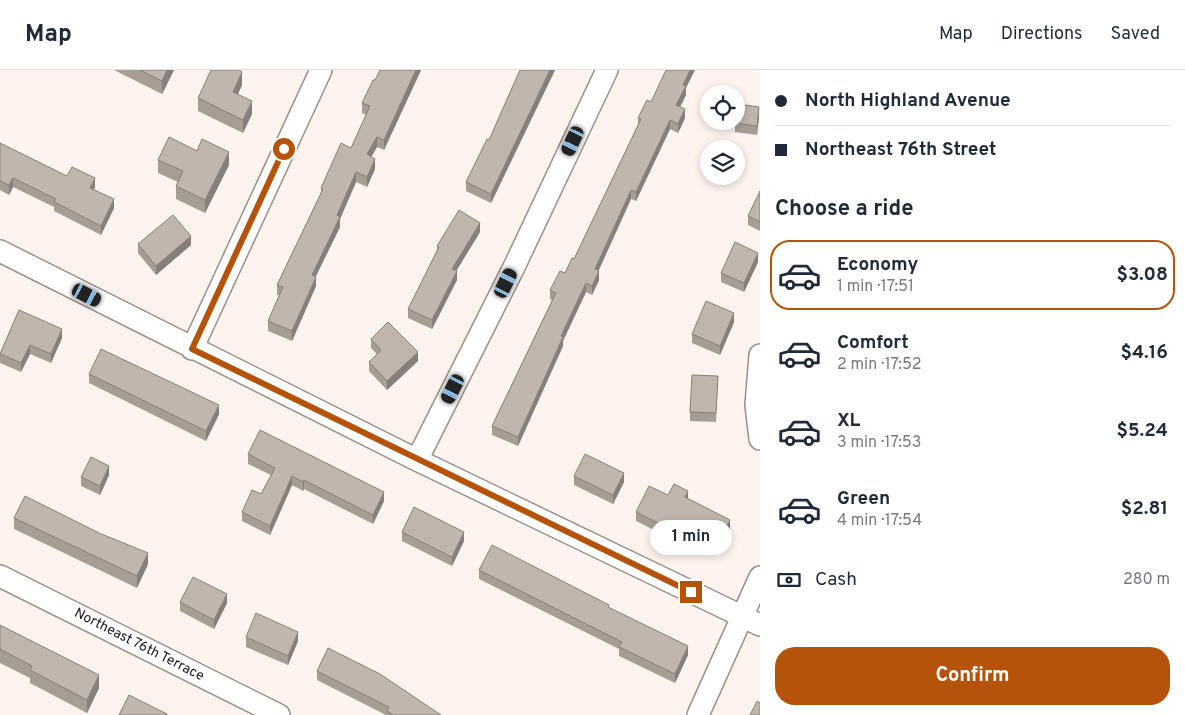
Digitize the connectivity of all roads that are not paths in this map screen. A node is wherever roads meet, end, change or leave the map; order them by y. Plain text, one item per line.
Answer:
1 (607, 70) edge
2 (314, 72) edge
3 (0, 251) edge
4 (192, 349) junction
5 (760, 355) edge
6 (760, 440) edge
7 (417, 460) junction
8 (0, 576) edge
9 (760, 577) edge
10 (751, 621) edge
11 (279, 715) edge
12 (698, 715) edge

1 - 7 street
2 - 4 street
3 - 4 street
4 - 7 street
5 - 6 street
7 - 10 street
8 - 11 street, Northeast 76th Terrace
9 - 10 street
10 - 12 street

